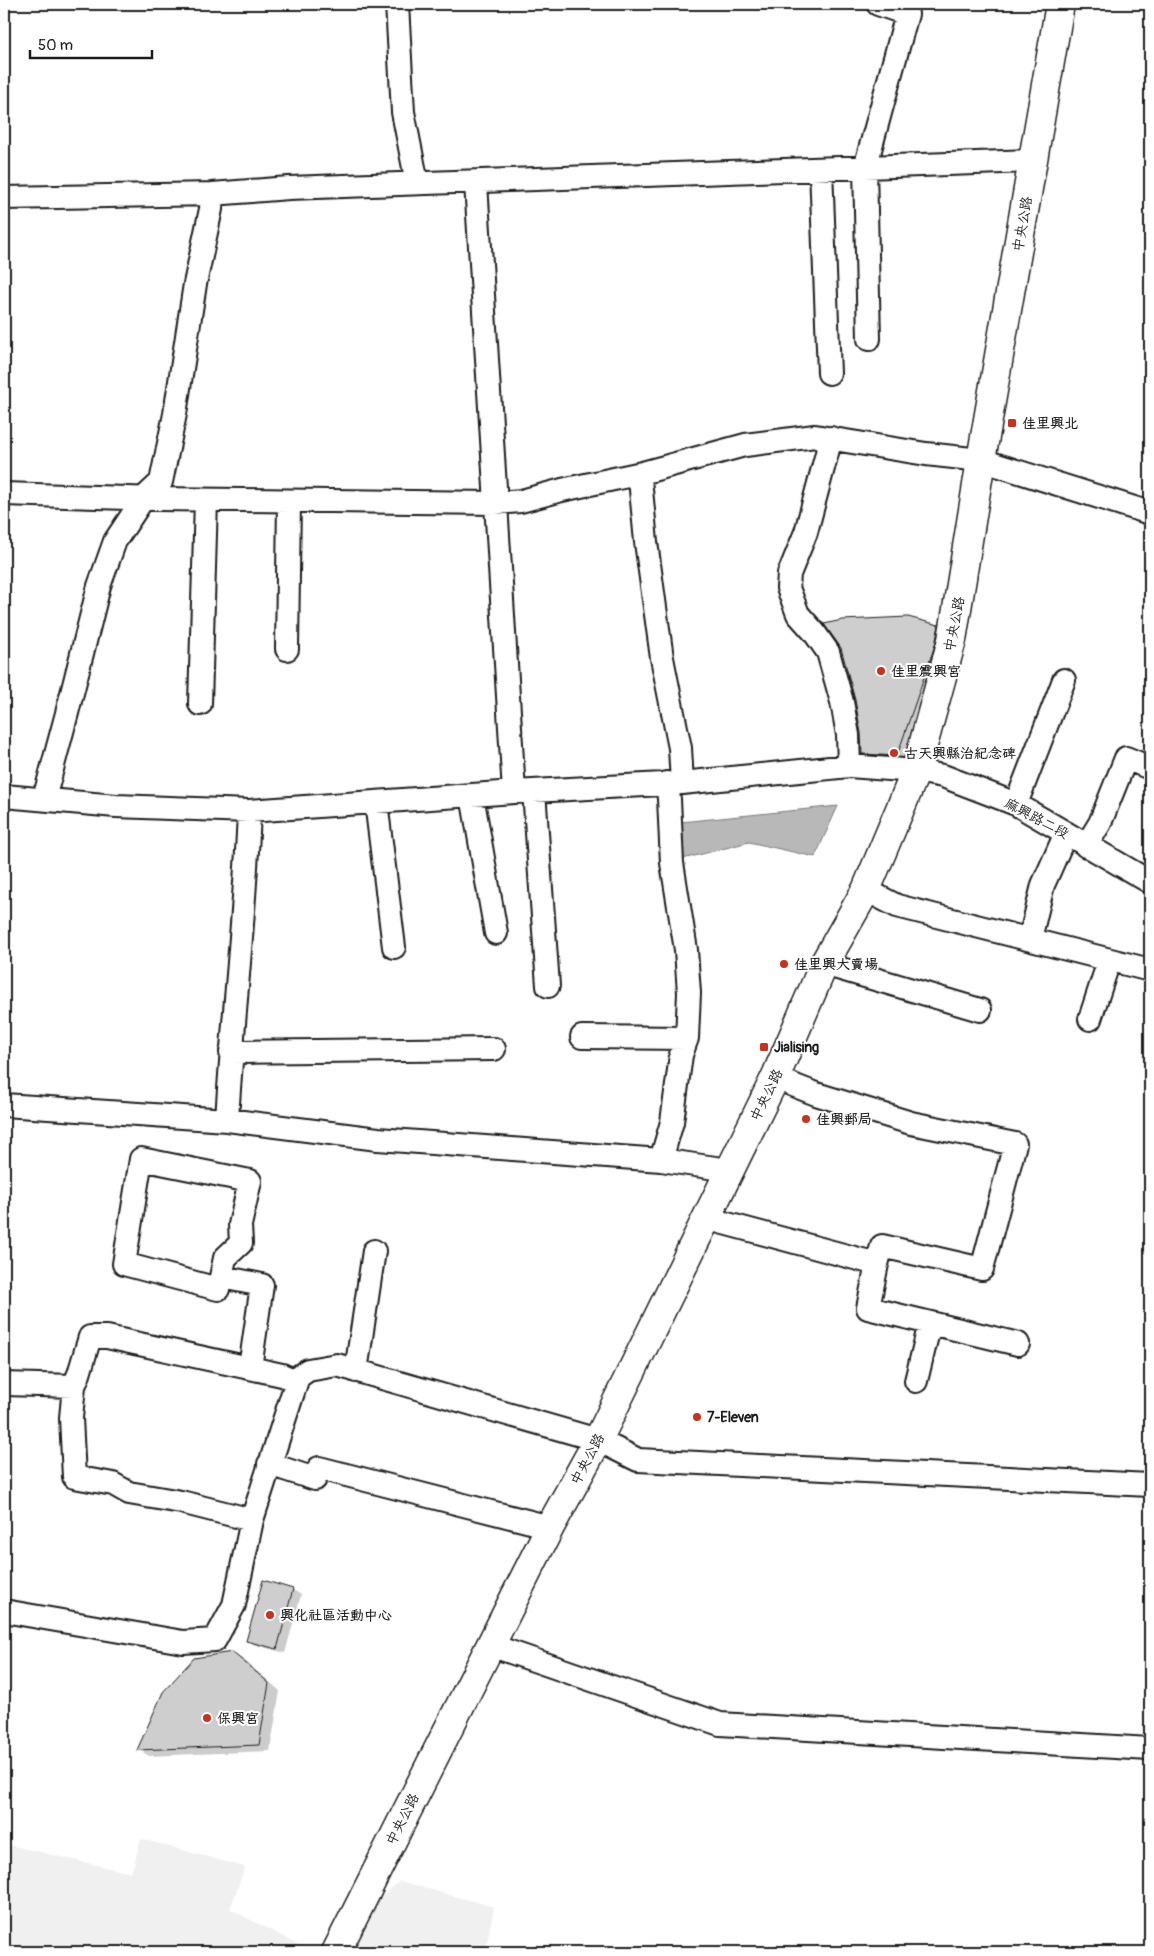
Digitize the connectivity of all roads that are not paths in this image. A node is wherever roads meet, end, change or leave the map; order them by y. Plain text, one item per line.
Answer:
1 (397, 4) edge
2 (878, 4) edge
3 (1060, 4) edge
4 (1033, 161) junction
5 (865, 168) junction
6 (821, 169) junction
7 (417, 183) junction
8 (476, 183) junction
9 (212, 194) junction
10 (4, 198) edge
11 (869, 339) dead end
12 (829, 373) dead end
13 (831, 438) junction
14 (981, 460) junction
15 (642, 473) junction
16 (4, 494) edge
17 (143, 499) junction
18 (206, 500) junction
19 (289, 501) junction
20 (495, 503) junction
21 (1150, 513) edge
22 (287, 649) dead end
23 (1064, 680) dead end
24 (200, 704) dead end
25 (849, 766) junction
26 (1150, 768) edge
27 (916, 771) junction
28 (674, 783) junction
29 (524, 792) junction
30 (472, 795) junction
31 (4, 796) edge
32 (44, 799) junction
33 (376, 802) junction
34 (1016, 804) junction
35 (249, 811) junction
36 (1066, 833) junction
37 (1086, 846) junction
38 (1150, 882) edge
39 (866, 890) junction
40 (496, 934) dead end
41 (1030, 939) junction
42 (394, 947) dead end
43 (1109, 961) junction
44 (824, 964) junction
45 (1150, 970) edge
46 (548, 986) dead end
47 (980, 1010) dead end
48 (1090, 1019) dead end
49 (582, 1037) dead end
50 (686, 1038) junction
51 (494, 1049) dead end
52 (231, 1052) junction
53 (774, 1078) junction
54 (4, 1105) edge
55 (227, 1120) junction
56 (661, 1160) junction
57 (729, 1170) junction
58 (705, 1218) junction
59 (374, 1251) dead end
60 (877, 1264) junction
61 (221, 1277) junction
62 (930, 1323) junction
63 (1018, 1344) dead end
64 (250, 1368) junction
65 (356, 1371) junction
66 (296, 1381) junction
67 (916, 1381) dead end
68 (4, 1384) edge
69 (74, 1386) junction
70 (598, 1440) junction
71 (269, 1464) junction
72 (1150, 1485) edge
73 (252, 1520) junction
74 (550, 1527) junction
75 (4, 1611) edge
76 (490, 1645) junction
77 (1150, 1749) edge
78 (336, 1952) edge

1 - 7 street
2 - 5 street
3 - 4 main road, 中央公路
4 - 5 street
4 - 14 main road, 中央公路
5 - 6 street
5 - 11 street
6 - 8 street
6 - 12 street
7 - 8 street
7 - 9 street
8 - 20 street
9 - 10 street
9 - 17 street
13 - 14 street
13 - 15 street
13 - 25 street
14 - 21 street
14 - 27 main road, 中央公路
15 - 20 street
15 - 28 street
16 - 17 street
17 - 18 street
17 - 32 street
18 - 19 street
18 - 24 street
19 - 20 street
19 - 22 street
20 - 29 street
23 - 34 street
25 - 27 street, 麻興路二段
25 - 28 street, 麻興路二段
26 - 37 street
27 - 34 street, 麻興路二段
27 - 39 main road, 中央公路
28 - 29 street, 麻興路二段
28 - 50 street
29 - 30 street, 麻興路二段
29 - 46 street
30 - 33 street, 麻興路二段
30 - 40 street
31 - 32 street, 麻興路二段
32 - 35 street, 麻興路二段
33 - 35 street, 麻興路二段
33 - 42 street
34 - 36 street, 麻興路二段
35 - 52 street
36 - 37 street, 麻興路二段
36 - 41 street
37 - 38 street, 麻興路二段
39 - 41 street
39 - 44 main road, 中央公路
41 - 43 street
43 - 45 street
43 - 48 street
44 - 47 street
44 - 53 main road, 中央公路
49 - 50 street
50 - 56 street
51 - 52 street
52 - 55 street
53 - 57 main road, 中央公路
53 - 60 street
54 - 55 street
55 - 56 street
56 - 57 street
57 - 58 main road, 中央公路
58 - 60 street
58 - 70 main road, 中央公路
59 - 65 street
60 - 62 street
61 - 61 street
61 - 64 street
62 - 63 street
62 - 67 street
64 - 66 street
64 - 69 street
65 - 66 street
65 - 70 street
66 - 71 street
68 - 69 street
69 - 73 street
70 - 72 street
70 - 74 main road, 中央公路
71 - 73 street
71 - 74 street
73 - 75 street
74 - 76 main road, 中央公路
76 - 77 street
76 - 78 main road, 中央公路

